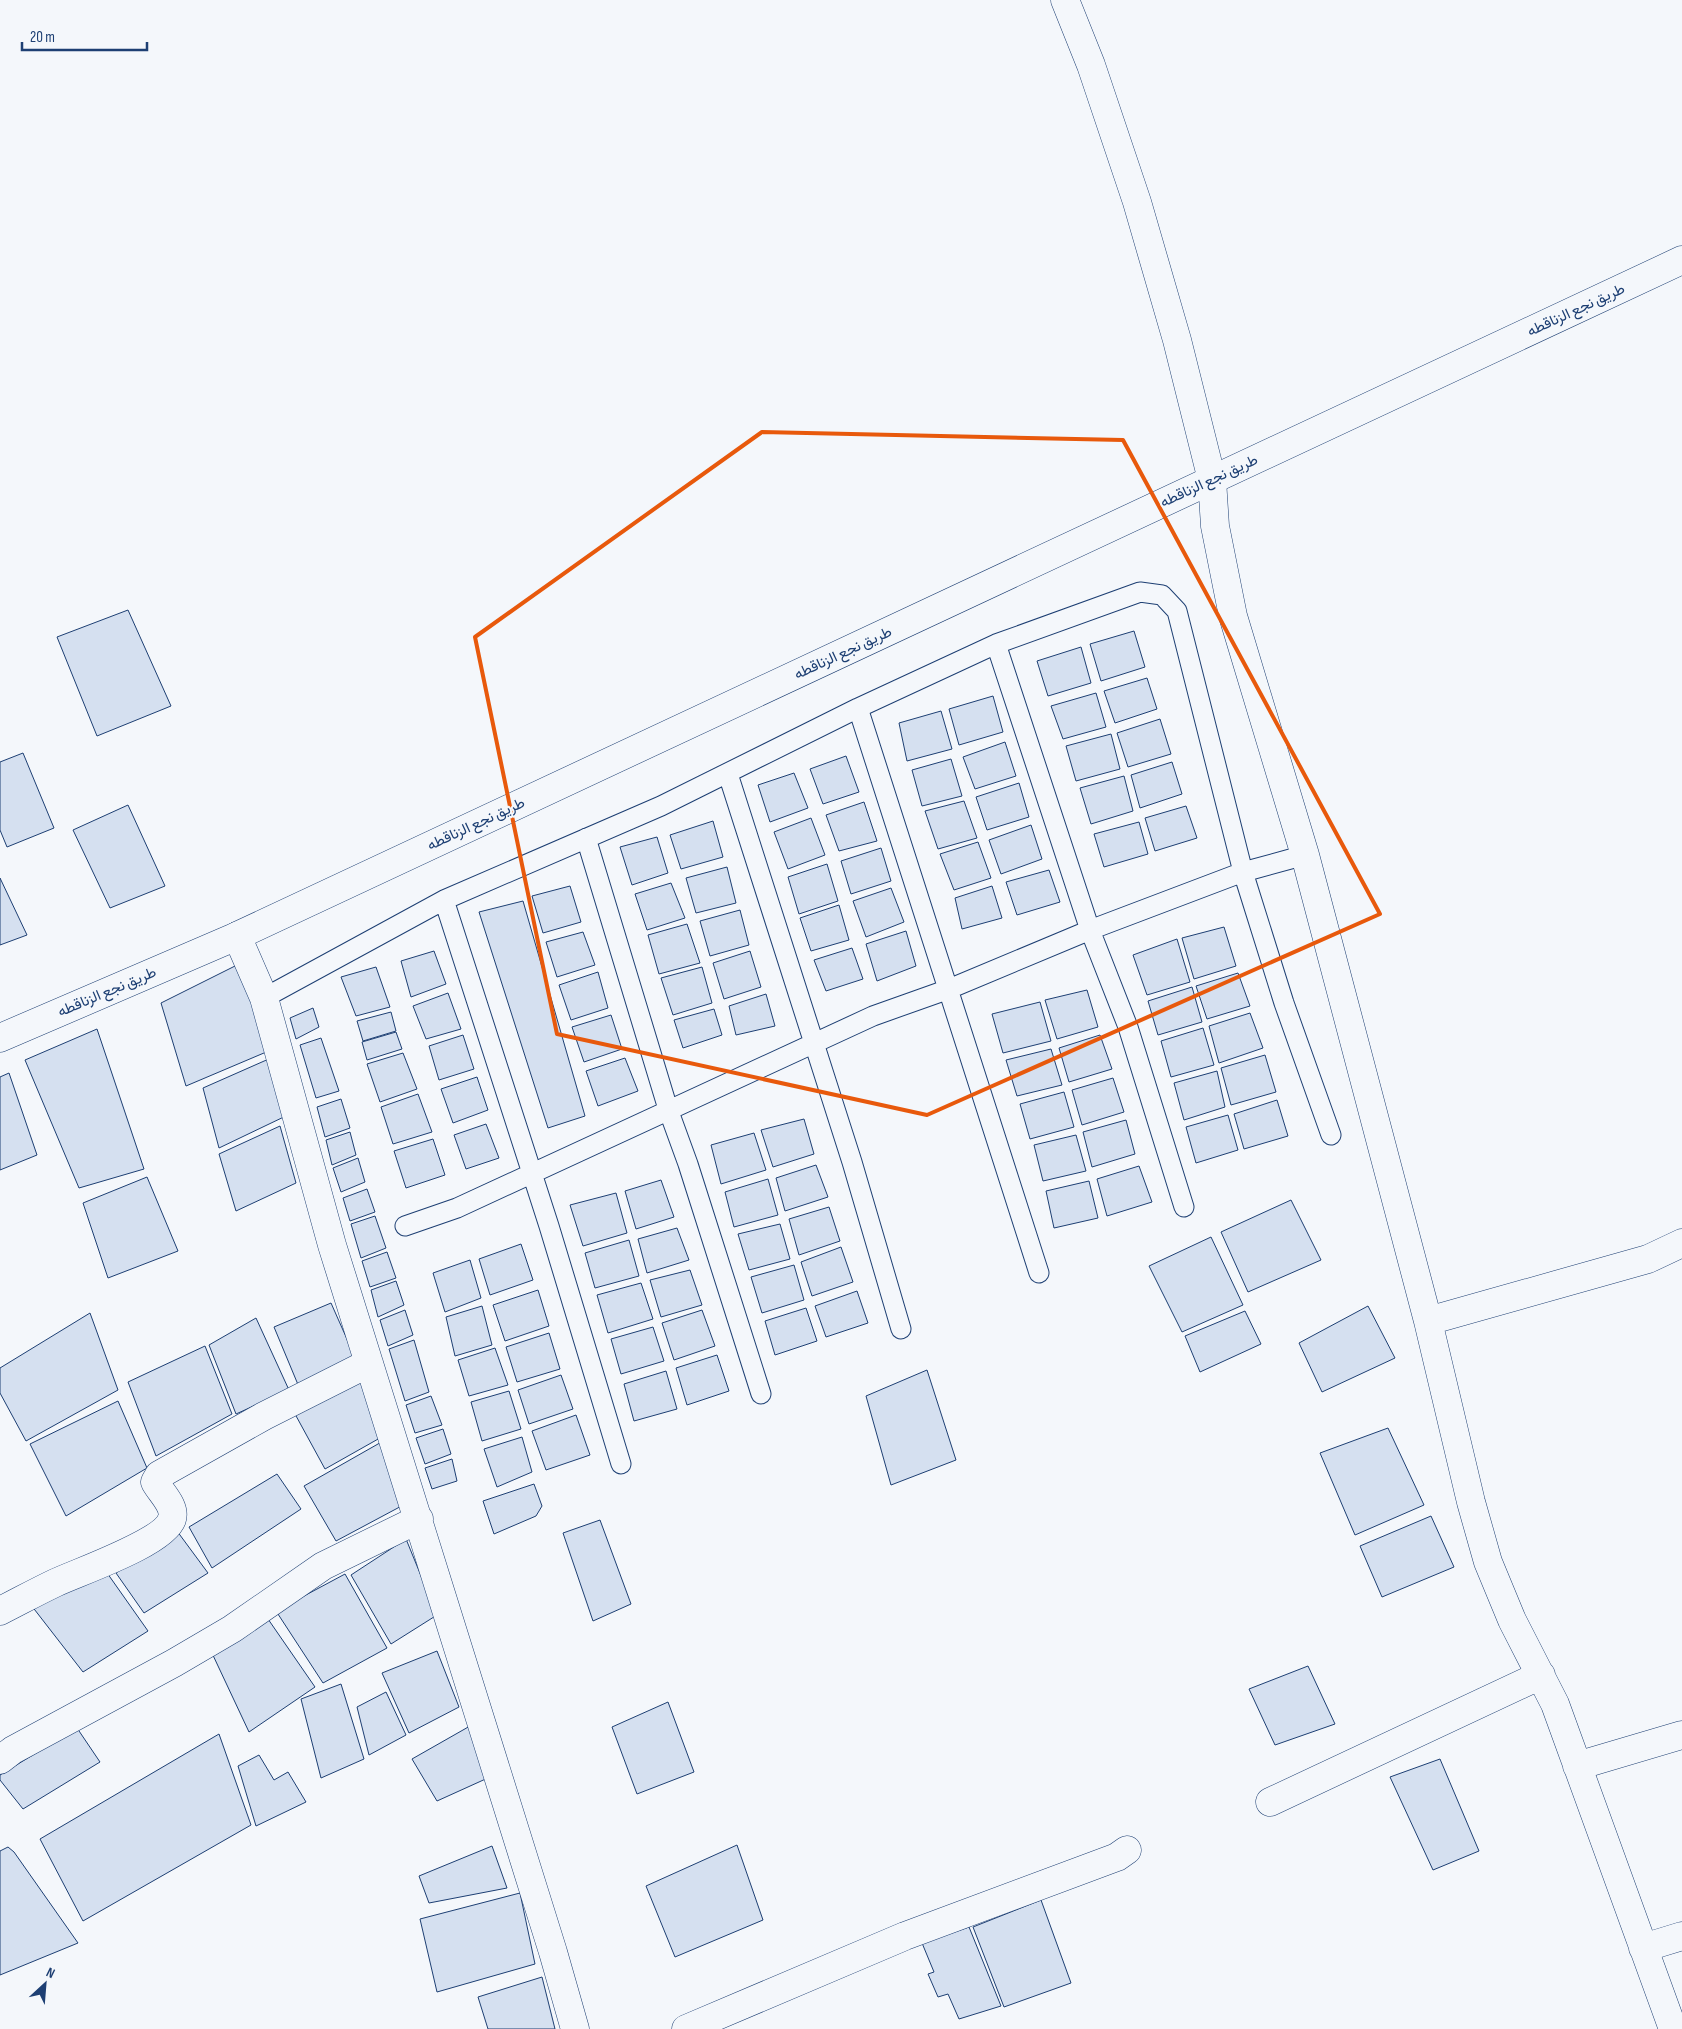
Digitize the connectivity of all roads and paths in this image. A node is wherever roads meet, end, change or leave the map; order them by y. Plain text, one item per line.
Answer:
1 (1065, 0) edge
2 (1682, 260) edge
3 (1212, 480) junction
4 (996, 644) junction
5 (858, 708) junction
6 (728, 774) junction
7 (586, 838) junction
8 (1305, 855) junction
9 (1243, 872) junction
10 (444, 900) junction
11 (1090, 930) junction
12 (237, 936) junction
13 (949, 988) junction
14 (264, 998) junction
15 (0, 1038) edge
16 (814, 1044) junction
17 (668, 1109) junction
18 (1331, 1135) dead end
19 (531, 1174) junction
20 (1184, 1207) dead end
21 (405, 1226) dead end
22 (1682, 1243) edge
23 (1039, 1274) dead end
24 (1428, 1321) junction
25 (900, 1329) dead end
26 (370, 1363) junction
27 (761, 1394) dead end
28 (621, 1464) dead end
29 (419, 1519) junction
30 (0, 1611) edge
31 (1541, 1674) junction
32 (1682, 1735) edge
33 (0, 1760) edge
34 (1577, 1766) junction
35 (1270, 1802) dead end
36 (1126, 1850) dead end
37 (1682, 1936) edge
38 (1643, 1948) junction
39 (575, 2029) edge
40 (686, 2029) edge
41 (1673, 2029) edge

1 - 3 street
2 - 3 street, طريق نجع الزناقطه
3 - 8 street
3 - 12 street, طريق نجع الزناقطه
4 - 5 lane
4 - 9 lane
4 - 11 lane
5 - 6 lane
5 - 13 lane
6 - 7 lane
6 - 16 lane
7 - 10 lane
7 - 17 lane
8 - 9 lane
8 - 24 street
9 - 11 lane
9 - 18 lane
10 - 14 lane
10 - 19 lane
11 - 13 lane
11 - 20 lane
12 - 14 street
12 - 15 street, طريق نجع الزناقطه
13 - 16 lane
13 - 23 lane
14 - 26 street
16 - 17 lane
16 - 25 lane
17 - 19 lane
17 - 27 lane
19 - 21 lane
19 - 28 lane
22 - 24 street
24 - 31 street
26 - 29 street
26 - 30 street
29 - 33 street
29 - 39 street
31 - 34 street
31 - 35 street
32 - 34 street
34 - 38 street
36 - 40 street
37 - 38 street
38 - 41 street

